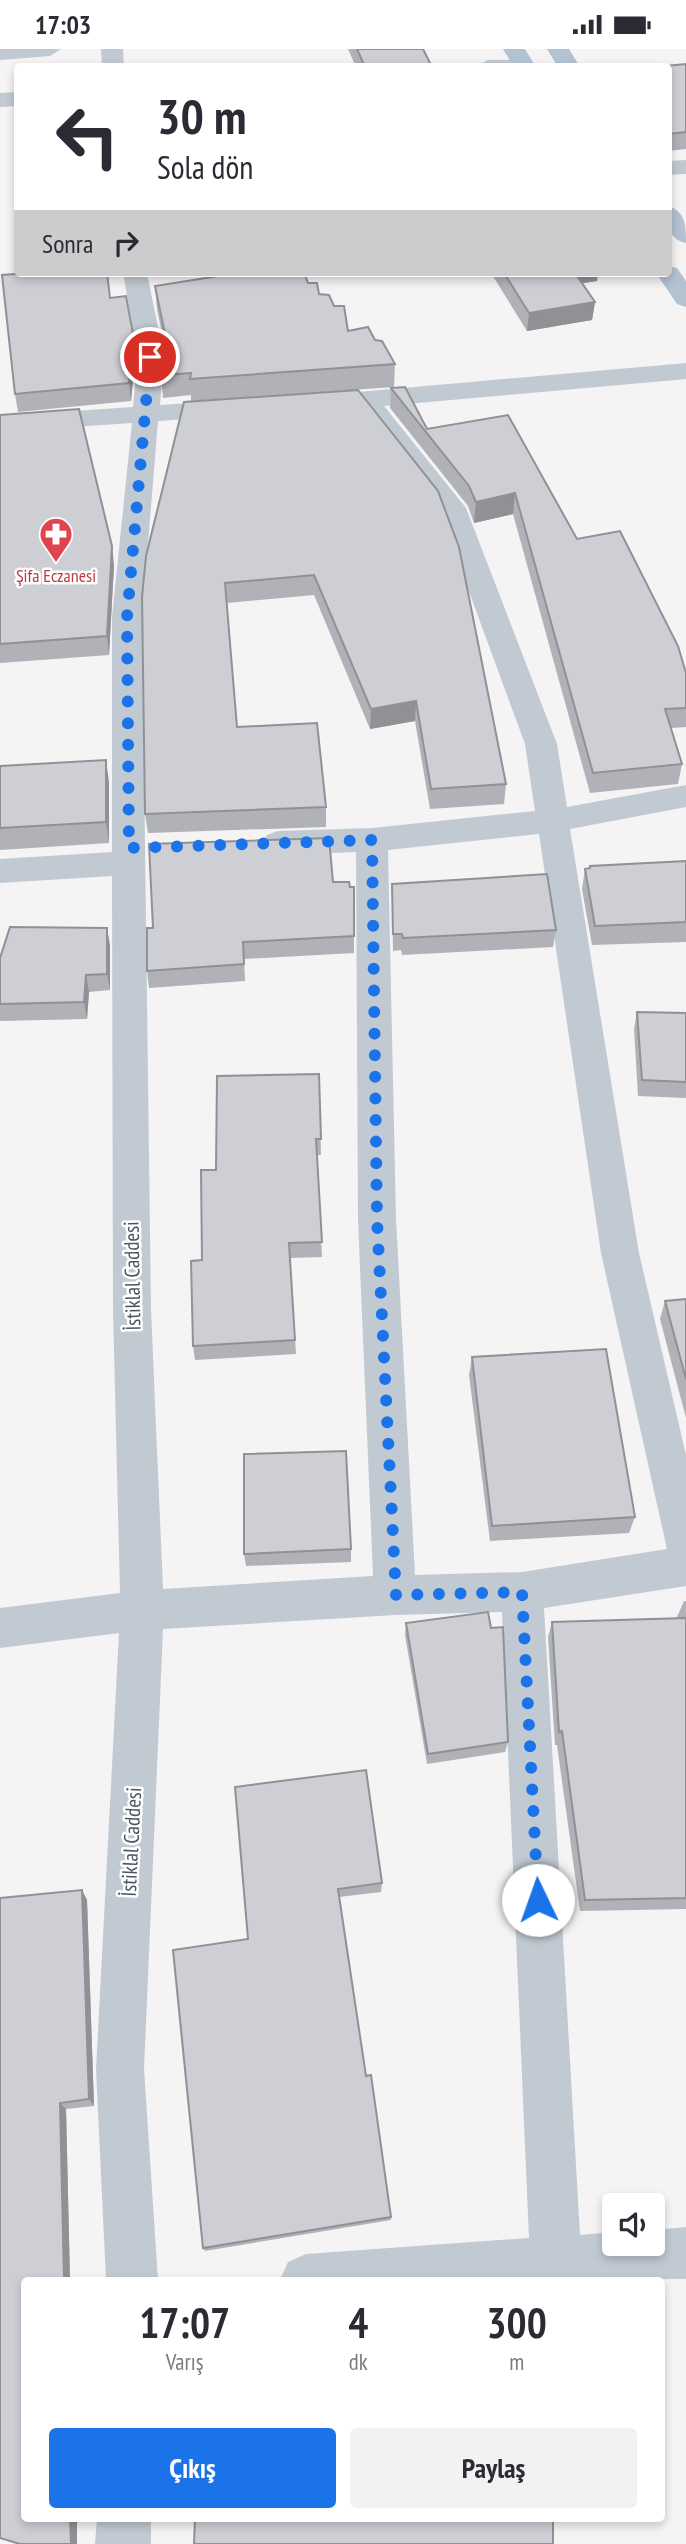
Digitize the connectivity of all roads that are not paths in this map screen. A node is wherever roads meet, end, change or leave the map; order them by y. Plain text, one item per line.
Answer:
1 (50, 49) edge
2 (0, 53) edge
3 (672, 218) edge
4 (686, 236) edge
5 (141, 277) edge
6 (671, 277) edge
7 (686, 299) edge
8 (686, 371) edge
9 (255, 407) edge
10 (143, 414) junction
11 (0, 424) edge
12 (686, 796) edge
13 (552, 821) junction
14 (372, 840) junction
15 (250, 844) edge
16 (138, 853) junction
17 (0, 871) edge
18 (686, 1545) edge
19 (686, 1566) edge
20 (522, 1592) junction
21 (396, 1595) junction
22 (142, 1610) junction
23 (0, 1628) edge
24 (686, 2253) edge
25 (556, 2263) junction
26 (131, 2277) edge
27 (350, 2277) edge
28 (124, 2522) edge
29 (123, 2544) edge

1 - 2 street
3 - 4 main road
5 - 10 street, İstiklal Caddesi
6 - 7 main road
8 - 13 street
9 - 10 street
10 - 11 street
10 - 16 street, İstiklal Caddesi
12 - 13 street
13 - 14 street
13 - 18 street
14 - 15 street
14 - 21 street
16 - 17 street
16 - 22 street, İstiklal Caddesi
19 - 20 street
20 - 21 street
20 - 25 street
21 - 22 street
22 - 23 street
22 - 26 street, İstiklal Caddesi
24 - 25 street
25 - 27 street
28 - 29 street

